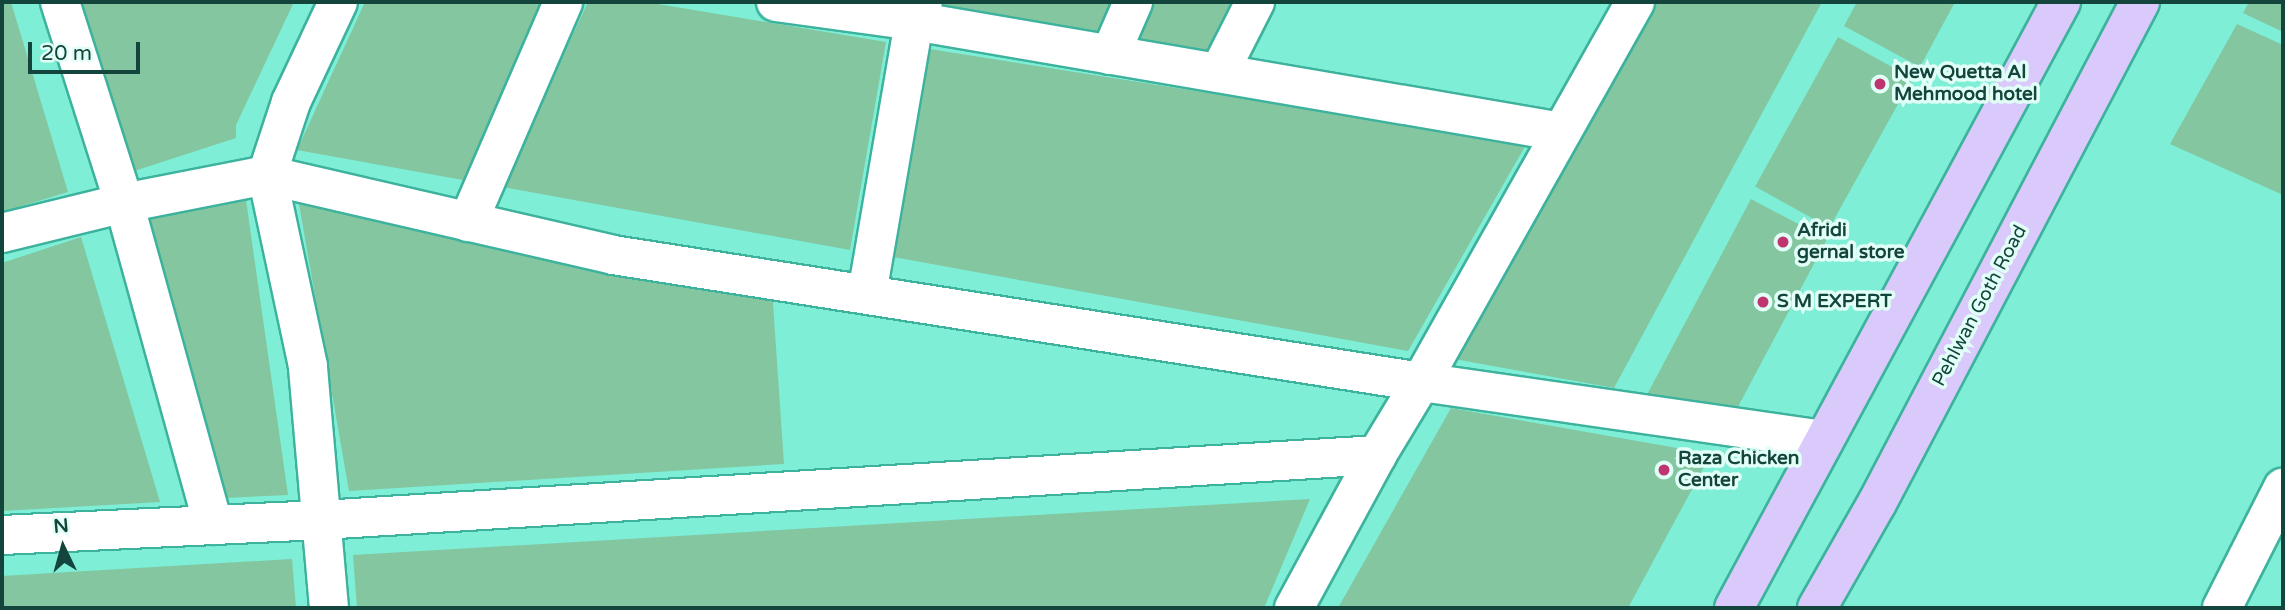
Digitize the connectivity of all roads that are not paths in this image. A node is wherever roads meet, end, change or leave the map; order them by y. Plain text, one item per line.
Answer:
1 (60, 2) edge
2 (338, 2) edge
3 (563, 2) edge
4 (776, 2) edge
5 (1133, 2) edge
6 (1255, 2) edge
7 (1635, 2) edge
8 (2061, 2) edge
9 (2140, 2) edge
10 (918, 11) edge
11 (1110, 55) junction
12 (1219, 73) junction
13 (1562, 132) junction
14 (267, 175) junction
15 (124, 203) junction
16 (468, 222) junction
17 (2, 233) edge
18 (867, 294) junction
19 (1422, 382) junction
20 (1824, 440) junction
21 (1377, 455) junction
22 (2283, 488) edge
23 (321, 520) junction
24 (213, 525) junction
25 (2, 535) edge
26 (328, 608) edge
27 (1294, 608) edge
28 (1734, 608) edge
29 (1817, 608) edge
30 (2222, 608) edge

1 - 15 street
2 - 14 street
3 - 16 street
4 - 10 street
5 - 11 street
6 - 12 street
7 - 13 street
8 - 20 main road
9 - 29 main road, Pehlwan Goth Road
10 - 11 street
10 - 18 street
11 - 12 street
12 - 13 street
13 - 19 street
14 - 15 street
14 - 16 street
14 - 23 street
15 - 17 street
15 - 24 street
16 - 18 street
18 - 19 street
19 - 20 street
19 - 21 street
20 - 28 main road
21 - 23 street
21 - 27 street
22 - 30 street
23 - 24 street
23 - 26 street
24 - 25 street

